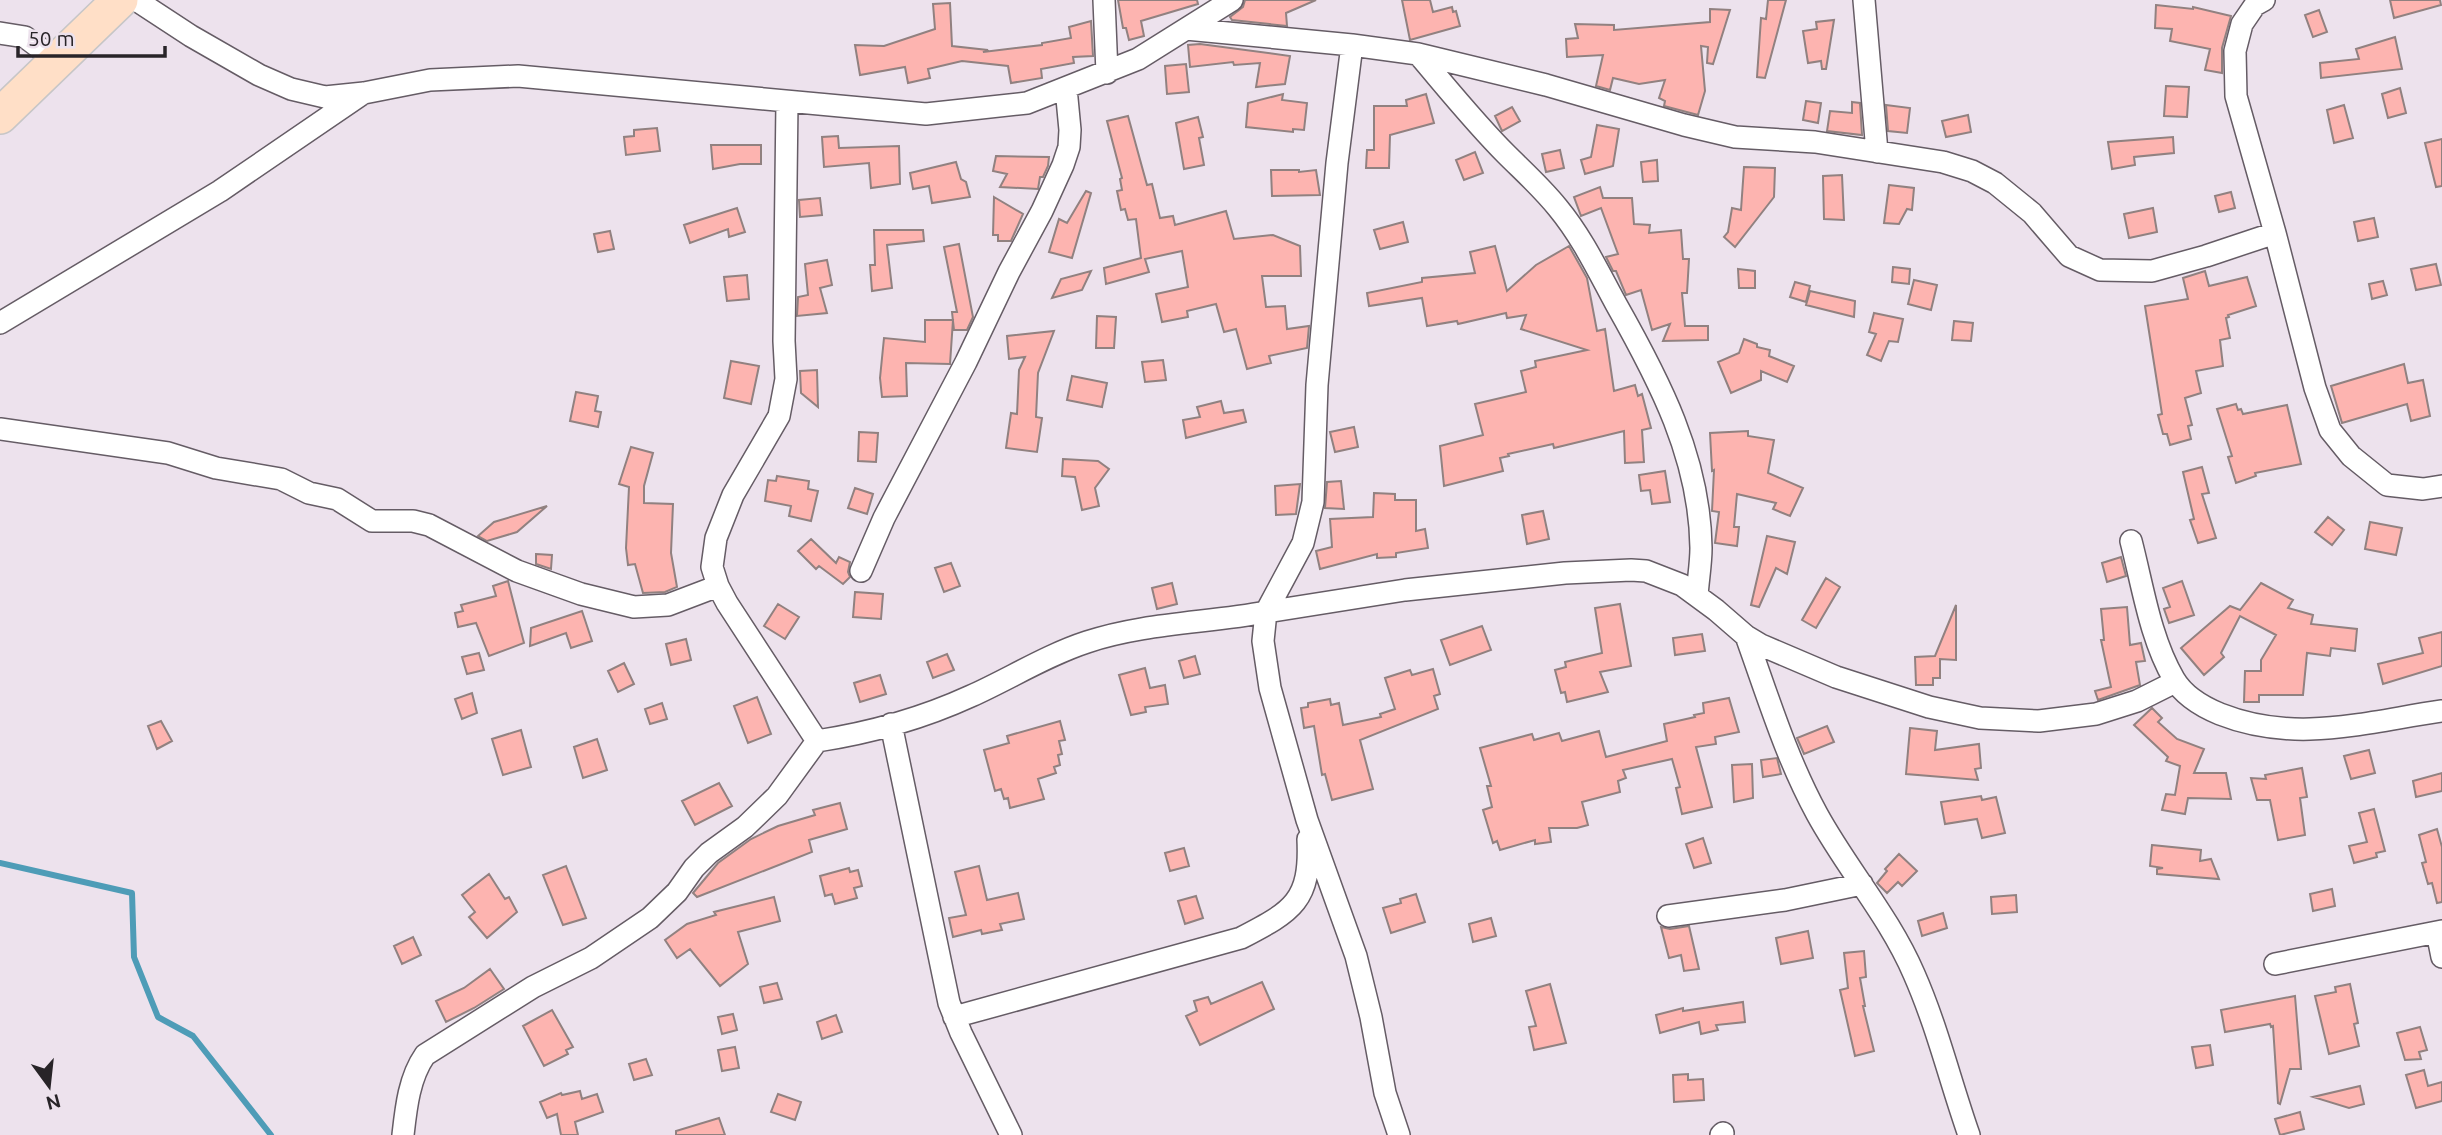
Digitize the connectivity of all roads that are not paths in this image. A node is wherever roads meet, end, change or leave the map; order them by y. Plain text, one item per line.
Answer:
1 (120, 0) edge
2 (136, 0) edge
3 (1104, 0) edge
4 (1232, 0) edge
5 (1864, 0) edge
6 (2264, 0) edge
7 (167, 8) edge
8 (1186, 29) junction
9 (0, 33) edge
10 (1352, 45) junction
11 (1418, 54) junction
12 (57, 61) junction
13 (1107, 72) junction
14 (1066, 88) junction
15 (364, 93) junction
16 (787, 102) junction
17 (0, 116) edge
18 (1877, 152) junction
19 (2275, 233) junction
20 (0, 323) edge
21 (0, 429) edge
22 (2442, 486) edge
23 (2131, 541) dead end
24 (861, 570) dead end
25 (718, 586) junction
26 (1697, 596) junction
27 (1266, 612) junction
28 (1746, 636) junction
29 (2175, 682) junction
30 (2442, 711) edge
31 (891, 724) junction
32 (817, 741) junction
33 (1307, 820) junction
34 (1862, 884) junction
35 (1668, 916) dead end
36 (2439, 931) edge
37 (2442, 957) edge
38 (2275, 964) dead end
39 (954, 1017) junction
40 (403, 1135) edge
41 (1011, 1135) edge
42 (1399, 1135) edge
43 (1969, 1135) edge

1 - 12 main road
2 - 7 street
3 - 13 street
4 - 8 street
5 - 18 street
6 - 19 street
7 - 15 street
8 - 10 street
8 - 13 street
9 - 12 street
10 - 11 street
10 - 27 street
11 - 18 street
11 - 26 street
12 - 17 main road
13 - 14 street
14 - 16 street
14 - 24 street
15 - 16 street
15 - 20 street
16 - 25 street
18 - 19 street
19 - 22 street
21 - 25 street
23 - 29 street
25 - 32 street
26 - 27 street
26 - 28 street
27 - 31 street
27 - 33 street
28 - 29 street
28 - 34 street
29 - 30 street
31 - 32 street
31 - 39 street
32 - 40 street
33 - 39 street
33 - 42 street
34 - 35 street
34 - 43 street
36 - 37 street
36 - 38 street
39 - 41 street

